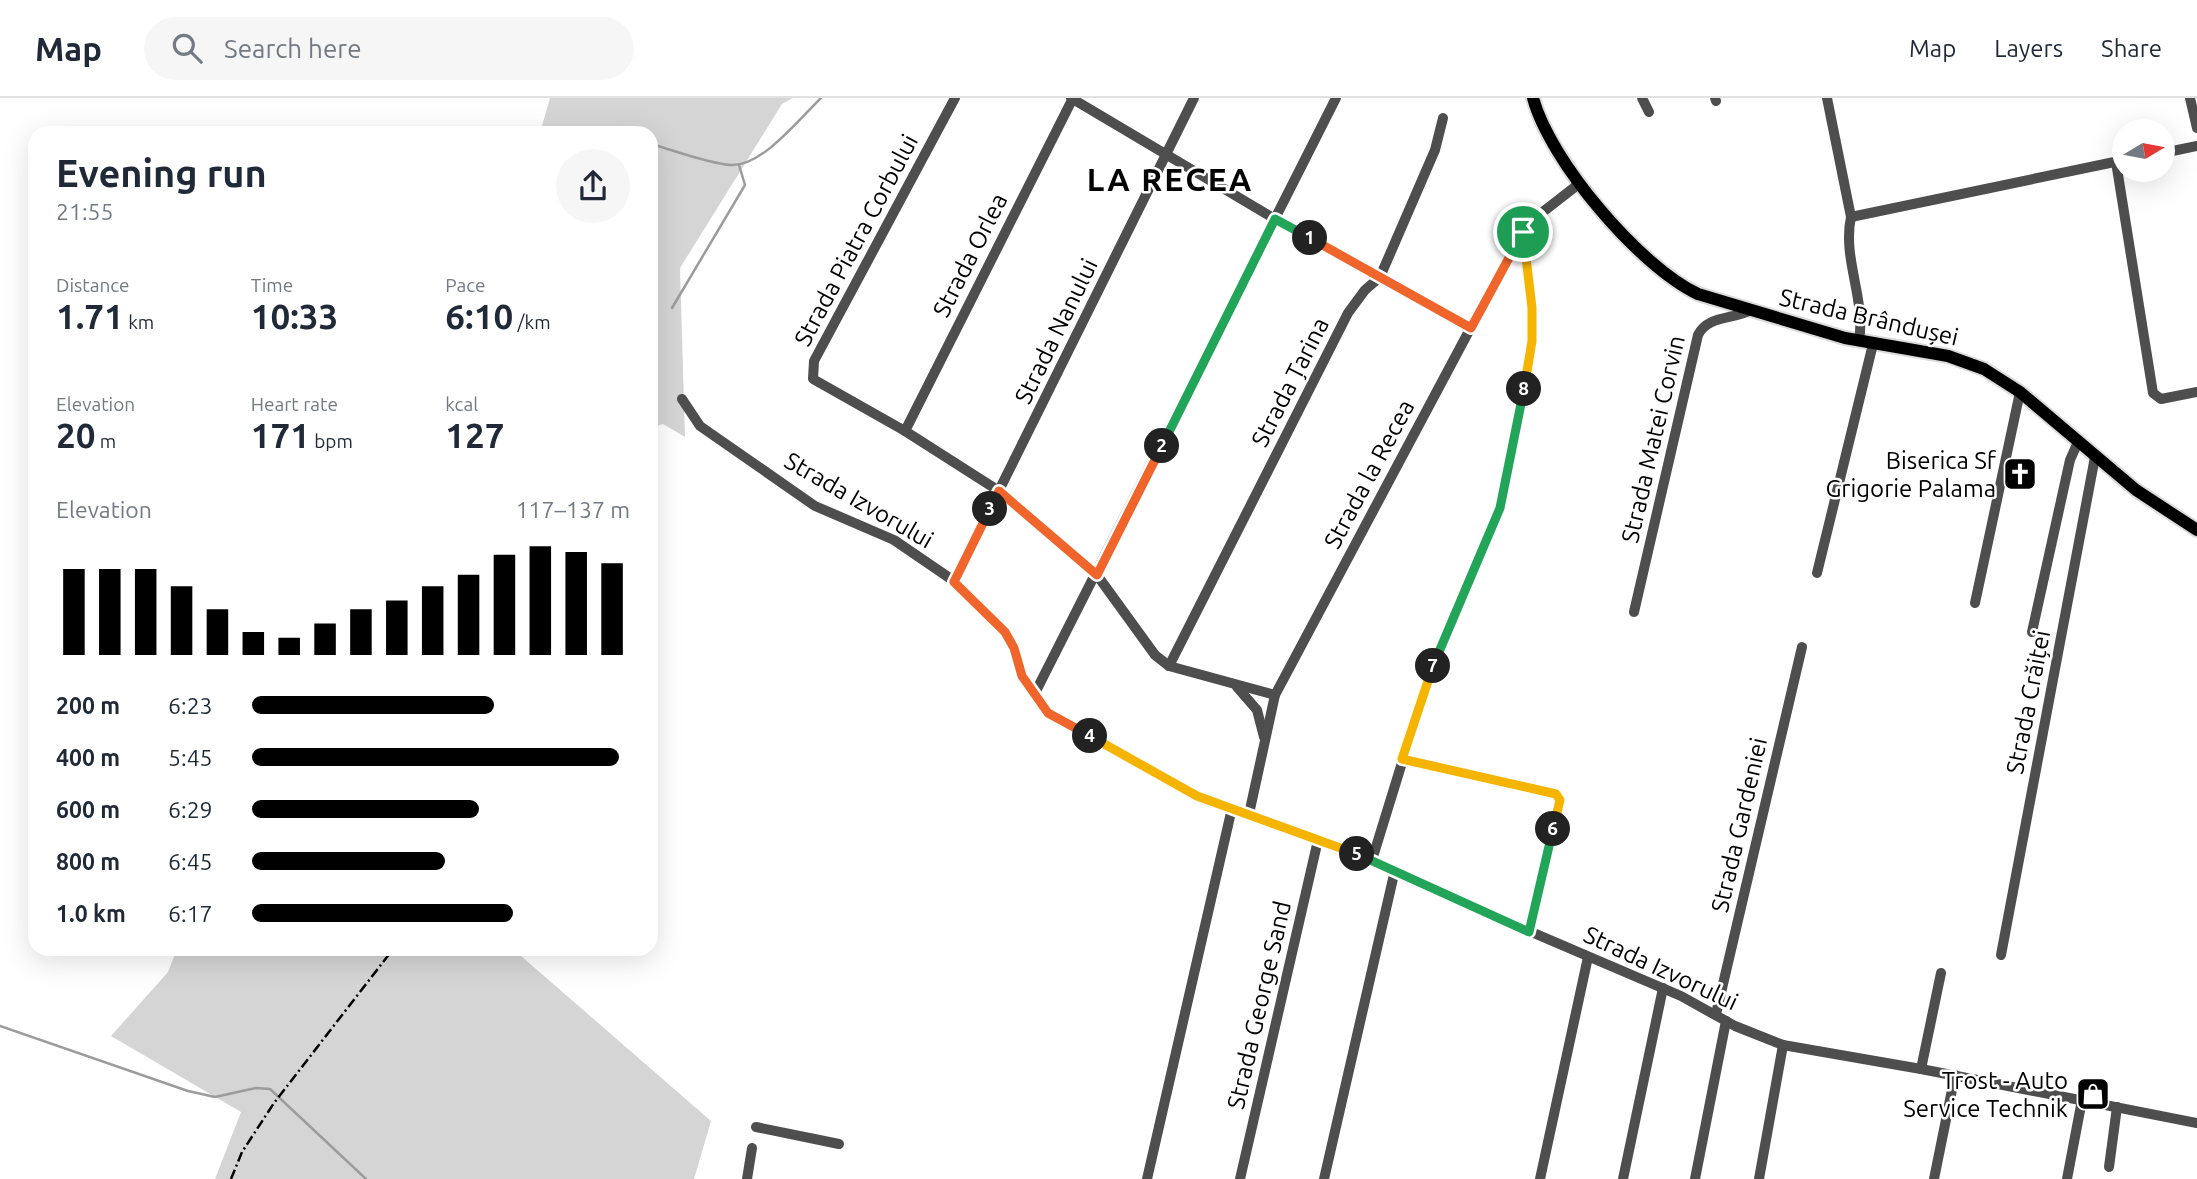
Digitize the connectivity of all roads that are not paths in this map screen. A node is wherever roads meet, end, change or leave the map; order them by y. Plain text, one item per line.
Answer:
1 (955, 98) edge
2 (1072, 98) edge
3 (1194, 98) edge
4 (1336, 98) edge
5 (1533, 98) edge
6 (1642, 98) edge
7 (1827, 98) edge
8 (2190, 98) edge
9 (1649, 112) dead end
10 (1443, 118) dead end
11 (2197, 128) edge
12 (2197, 146) edge
13 (2175, 151) edge
14 (1167, 155) junction
15 (2112, 163) edge
16 (2123, 182) edge
17 (1580, 183) junction
18 (1851, 217) junction
19 (1275, 219) junction
20 (1523, 232) junction
21 (1380, 277) junction
22 (1751, 310) junction
23 (1471, 328) junction
24 (1859, 341) junction
25 (1873, 344) junction
26 (2197, 392) edge
27 (2020, 393) junction
28 (682, 398) dead end
29 (905, 431) junction
30 (2078, 442) junction
31 (2095, 457) junction
32 (999, 491) junction
33 (2197, 530) edge
34 (1817, 573) dead end
35 (1097, 575) junction
36 (954, 582) junction
37 (1975, 603) dead end
38 (1634, 612) dead end
39 (2032, 632) dead end
40 (1802, 647) dead end
41 (1169, 666) junction
42 (1234, 684) junction
43 (1034, 695) junction
44 (1275, 695) junction
45 (1264, 743) junction
46 (1402, 759) junction
47 (1232, 808) junction
48 (1249, 814) junction
49 (1318, 840) junction
50 (1372, 860) junction
51 (1395, 870) junction
52 (1529, 932) junction
53 (2001, 955) dead end
54 (1588, 957) junction
55 (1941, 973) dead end
56 (1663, 988) junction
57 (1716, 1014) junction
58 (1726, 1021) junction
59 (1783, 1045) junction
60 (1921, 1069) junction
61 (1955, 1075) junction
62 (2082, 1100) junction
63 (2116, 1107) junction
64 (2197, 1120) edge
65 (756, 1127) dead end
66 (839, 1144) dead end
67 (752, 1147) dead end
68 (2109, 1167) dead end
69 (747, 1179) edge
70 (1147, 1179) edge
71 (1240, 1179) edge
72 (1324, 1179) edge
73 (1540, 1179) edge
74 (1623, 1179) edge
75 (1695, 1179) edge
76 (1759, 1179) edge
77 (1934, 1179) edge
78 (2067, 1179) edge

1 - 29 street, Strada Piatra Corbului
2 - 14 street
2 - 29 street, Strada Orlea
3 - 14 street, Strada Nanului
4 - 19 street
5 - 17 main road, Strada Brândușei
6 - 9 street
7 - 18 street
8 - 11 street
10 - 21 street, Strada Țarina
12 - 13 street
14 - 19 street
14 - 32 street, Strada Nanului
15 - 18 street
16 - 26 street
17 - 20 street, Strada la Recea
17 - 22 main road, Strada Brândușei
18 - 24 street
19 - 21 street
19 - 35 street
20 - 23 street, Strada la Recea
20 - 46 street
21 - 23 street
21 - 41 street, Strada Țarina
22 - 24 main road, Strada Brândușei
22 - 38 street, Strada Matei Corvin
23 - 44 street, Strada la Recea
24 - 25 main road, Strada Brândușei
25 - 27 main road, Strada Brândușei
25 - 34 street
27 - 30 main road, Strada Brândușei
27 - 37 street
28 - 36 street, Strada Izvorului
29 - 32 street, Strada Piatra Corbului
30 - 31 main road, Strada Brândușei
30 - 39 street
31 - 33 main road, Strada Brândușei
31 - 53 street, Strada Crăiței
32 - 35 street, Strada Piatra Corbului
32 - 36 street, Strada Nanului
35 - 41 street, Strada Piatra Corbului
35 - 43 street
36 - 43 street, Strada Izvorului
40 - 57 street, Strada Gardeniei
41 - 42 street
42 - 44 street
42 - 45 street
43 - 47 street, Strada Izvorului
44 - 45 street, Strada la Recea
45 - 48 street, Strada la Recea
46 - 50 street
46 - 52 street
47 - 48 street, Strada Izvorului
47 - 70 street
48 - 49 street, Strada Izvorului
49 - 50 street, Strada Izvorului
49 - 71 street, Strada George Sand
50 - 51 street, Strada Izvorului
51 - 52 street, Strada Izvorului
51 - 72 street
52 - 54 street, Strada Izvorului
54 - 56 street, Strada Izvorului
54 - 73 street
55 - 60 street
56 - 57 street, Strada Izvorului
56 - 74 street
57 - 58 street, Strada Izvorului
58 - 59 street, Strada Izvorului
58 - 75 street
59 - 60 street, Strada Izvorului
59 - 76 street
60 - 61 street, Strada Izvorului
61 - 62 street, Strada Izvorului
61 - 77 street
62 - 63 street, Strada Izvorului
62 - 78 street
63 - 64 street, Strada Izvorului
63 - 68 street
65 - 66 street
67 - 69 street

